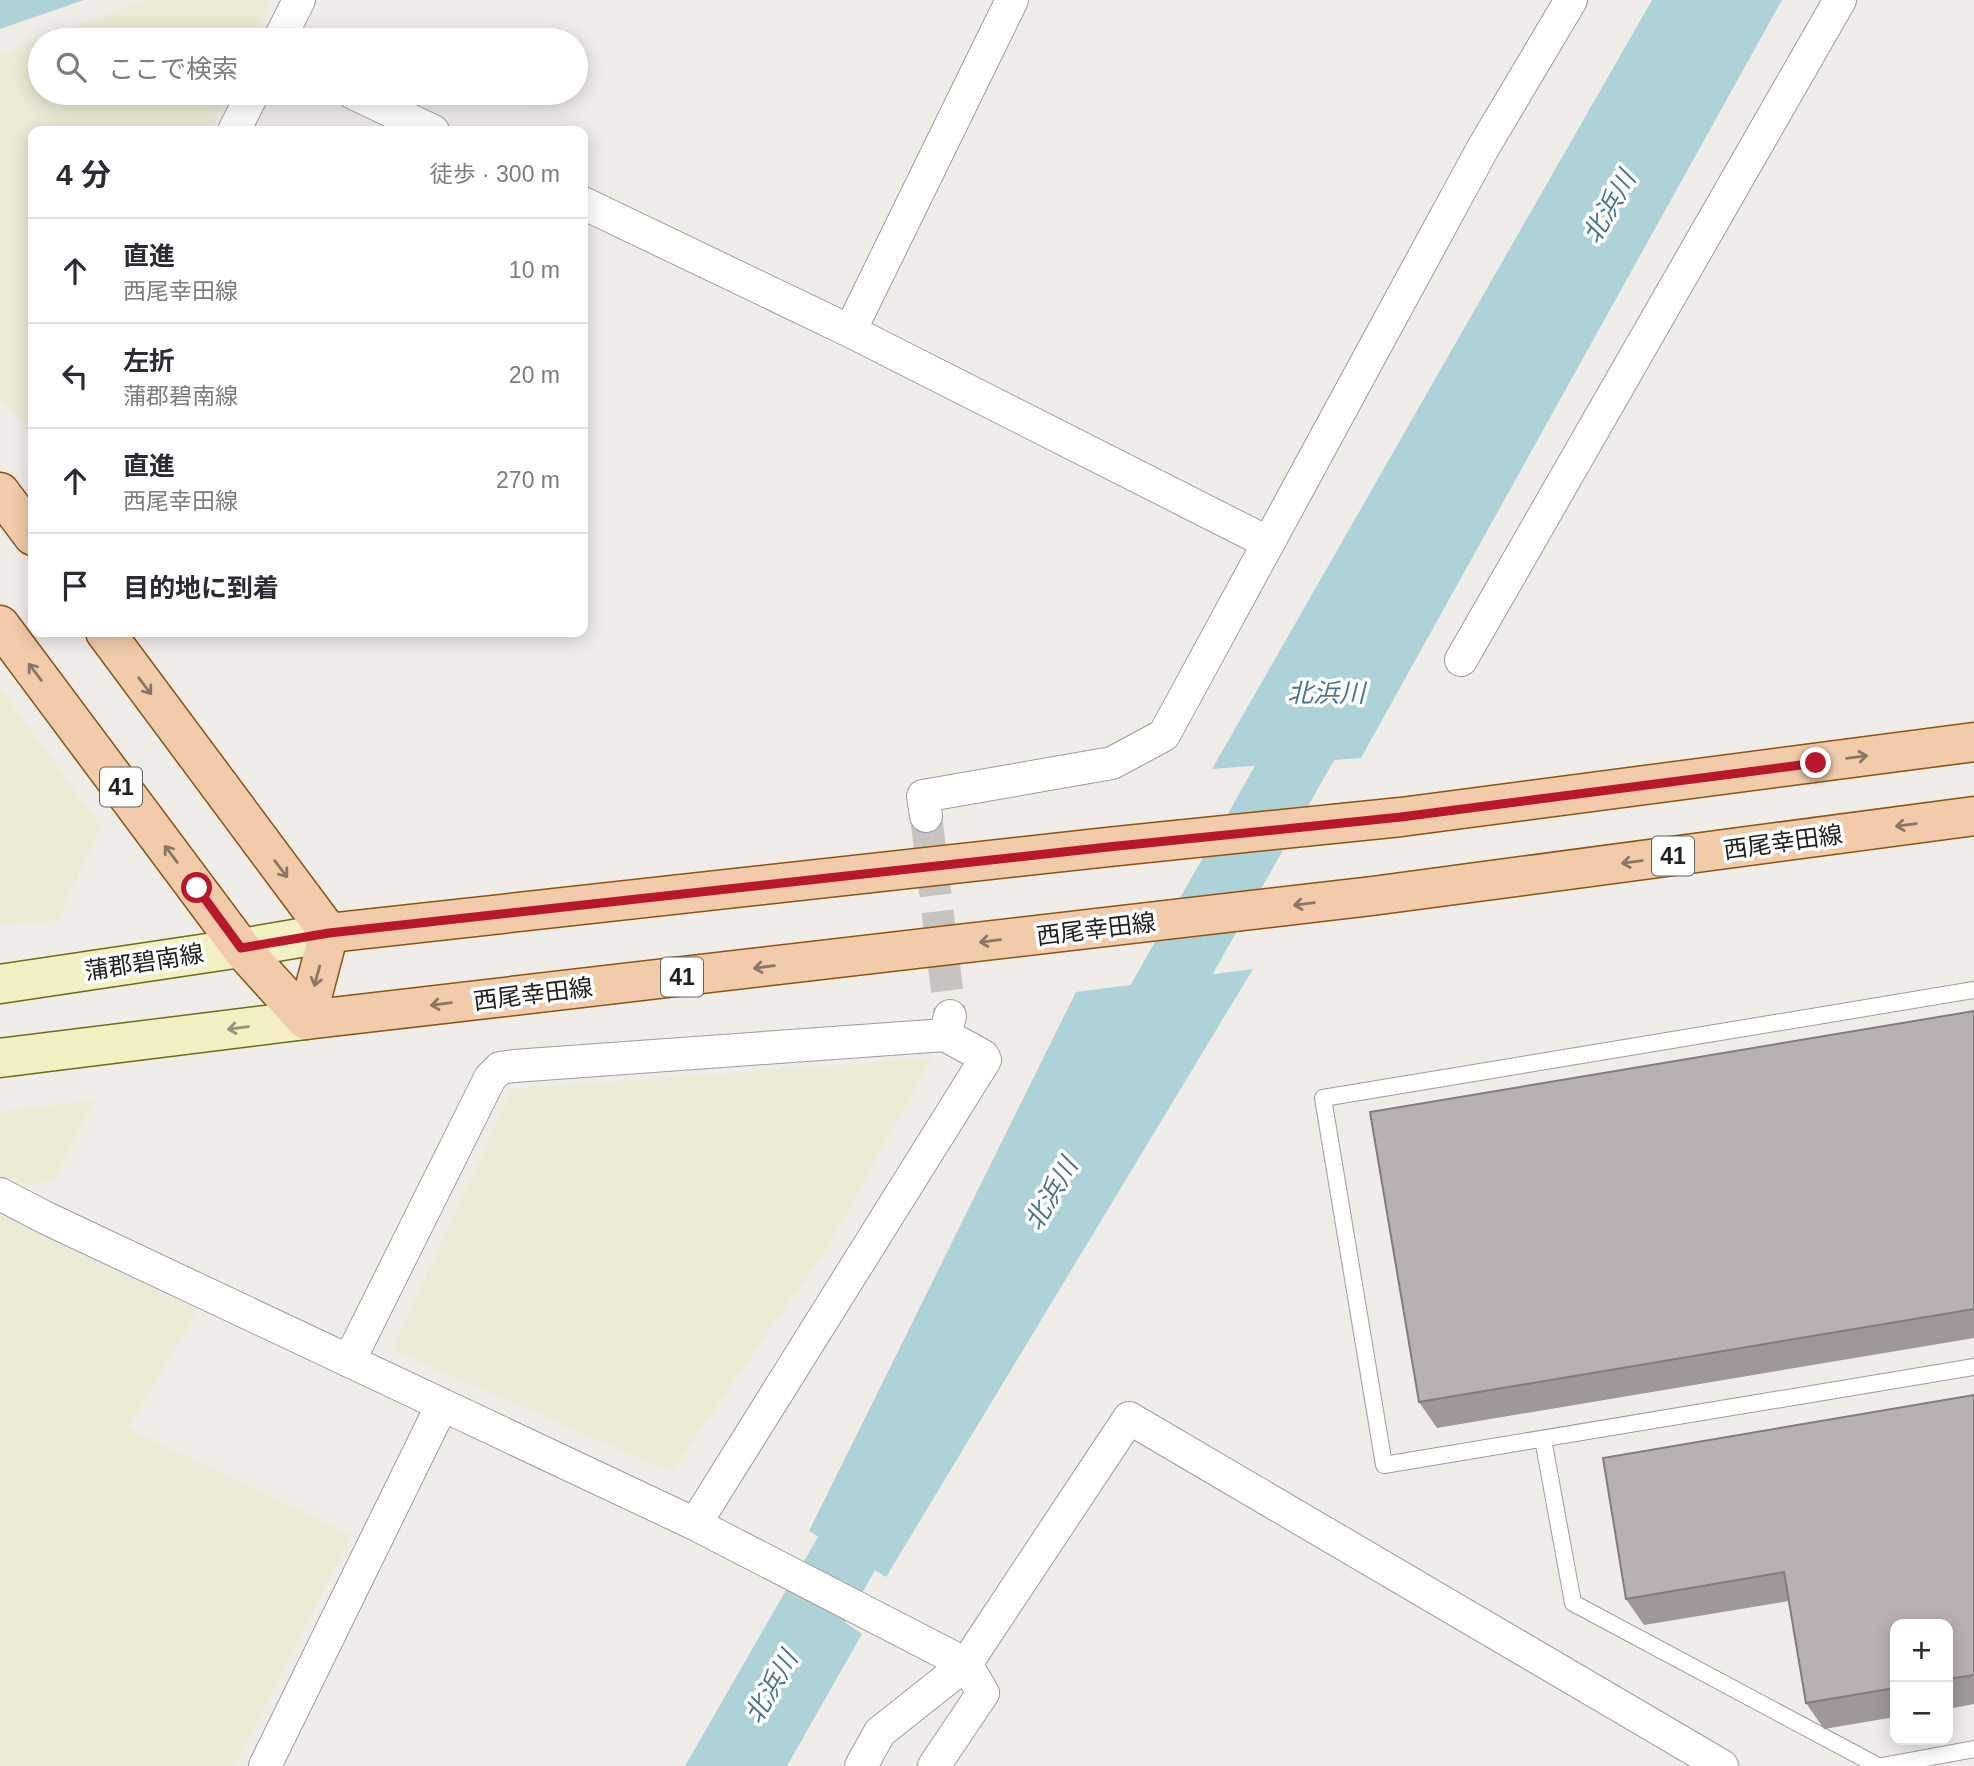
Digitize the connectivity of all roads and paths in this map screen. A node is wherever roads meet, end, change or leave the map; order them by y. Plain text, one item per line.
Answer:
1 (299, 0) edge
2 (1012, 0) edge
3 (1571, 0) edge
4 (1840, 0) edge
5 (285, 28) edge
6 (247, 105) edge
7 (378, 105) edge
8 (236, 126) edge
9 (422, 126) edge
10 (588, 205) edge
11 (850, 331) junction
12 (0, 492) edge
13 (28, 529) edge
14 (1267, 542) junction
15 (0, 625) edge
16 (108, 637) edge
17 (1461, 660) dead end
18 (1974, 742) edge
19 (926, 816) tunnel mouth
20 (1974, 816) edge
21 (329, 933) junction
22 (241, 948) junction
23 (0, 984) edge
24 (1974, 990) edge
25 (306, 1020) junction
26 (0, 1058) edge
27 (0, 1194) edge
28 (349, 1361) junction
29 (1974, 1367) edge
30 (442, 1405) junction
31 (1543, 1439) junction
32 (695, 1524) junction
33 (965, 1664) junction
34 (1974, 1749) edge
35 (265, 1766) edge
36 (861, 1766) edge
37 (934, 1766) edge
38 (1722, 1766) edge
39 (1880, 1766) edge

1 - 5 street
2 - 11 street
3 - 14 street
4 - 17 street
6 - 8 street
7 - 9 street
10 - 11 street
11 - 14 street
12 - 13 main road
14 - 19 street
22 -> 15 main road, 41
16 -> 21 main road
21 -> 18 main road
20 -> 25 main road, 西尾幸田線 / 41
21 - 22 main road, 蒲郡碧南線
21 -> 25 main road
22 - 23 main road, 蒲郡碧南線
22 - 25 main road
24 - 31 lane
25 -> 26 main road
27 - 28 street
28 - 30 street
28 - 32 street
29 - 31 lane
30 - 32 street
30 - 35 street
31 - 39 lane
32 - 33 street
33 - 36 street
33 - 37 street
33 - 38 street
34 - 39 lane

